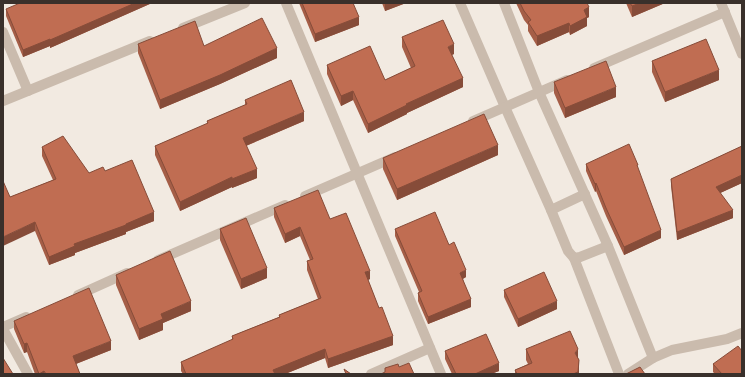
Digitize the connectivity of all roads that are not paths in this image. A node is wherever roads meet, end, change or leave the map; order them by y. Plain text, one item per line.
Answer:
1 (245, 3) edge
2 (286, 3) edge
3 (460, 3) edge
4 (504, 3) edge
5 (723, 7) edge
6 (3, 32) edge
7 (172, 32) edge
8 (158, 38) edge
9 (742, 54) edge
10 (28, 91) junction
11 (539, 92) junction
12 (3, 101) edge
13 (505, 107) junction
14 (463, 126) edge
15 (407, 151) edge
16 (358, 173) junction
17 (585, 194) junction
18 (551, 210) junction
19 (608, 246) junction
20 (574, 258) junction
21 (148, 264) edge
22 (133, 271) edge
23 (68, 299) edge
24 (32, 314) edge
25 (3, 328) edge
26 (742, 333) edge
27 (430, 348) junction
28 (653, 358) junction
29 (28, 374) edge
30 (371, 374) edge
31 (441, 374) edge
32 (619, 374) edge
33 (628, 374) edge

1 - 7 street
2 - 16 street
3 - 13 street
4 - 11 street
5 - 9 street
5 - 11 street
6 - 10 street
8 - 10 street
10 - 12 street
11 - 13 street
11 - 17 street
13 - 14 street
13 - 18 street
15 - 16 street
16 - 21 street
16 - 27 street
17 - 18 street
17 - 19 street
18 - 20 street
19 - 20 street
19 - 28 street
20 - 32 street
22 - 23 street
24 - 25 street
25 - 29 street
26 - 28 street
27 - 30 street
27 - 31 street
28 - 33 street

